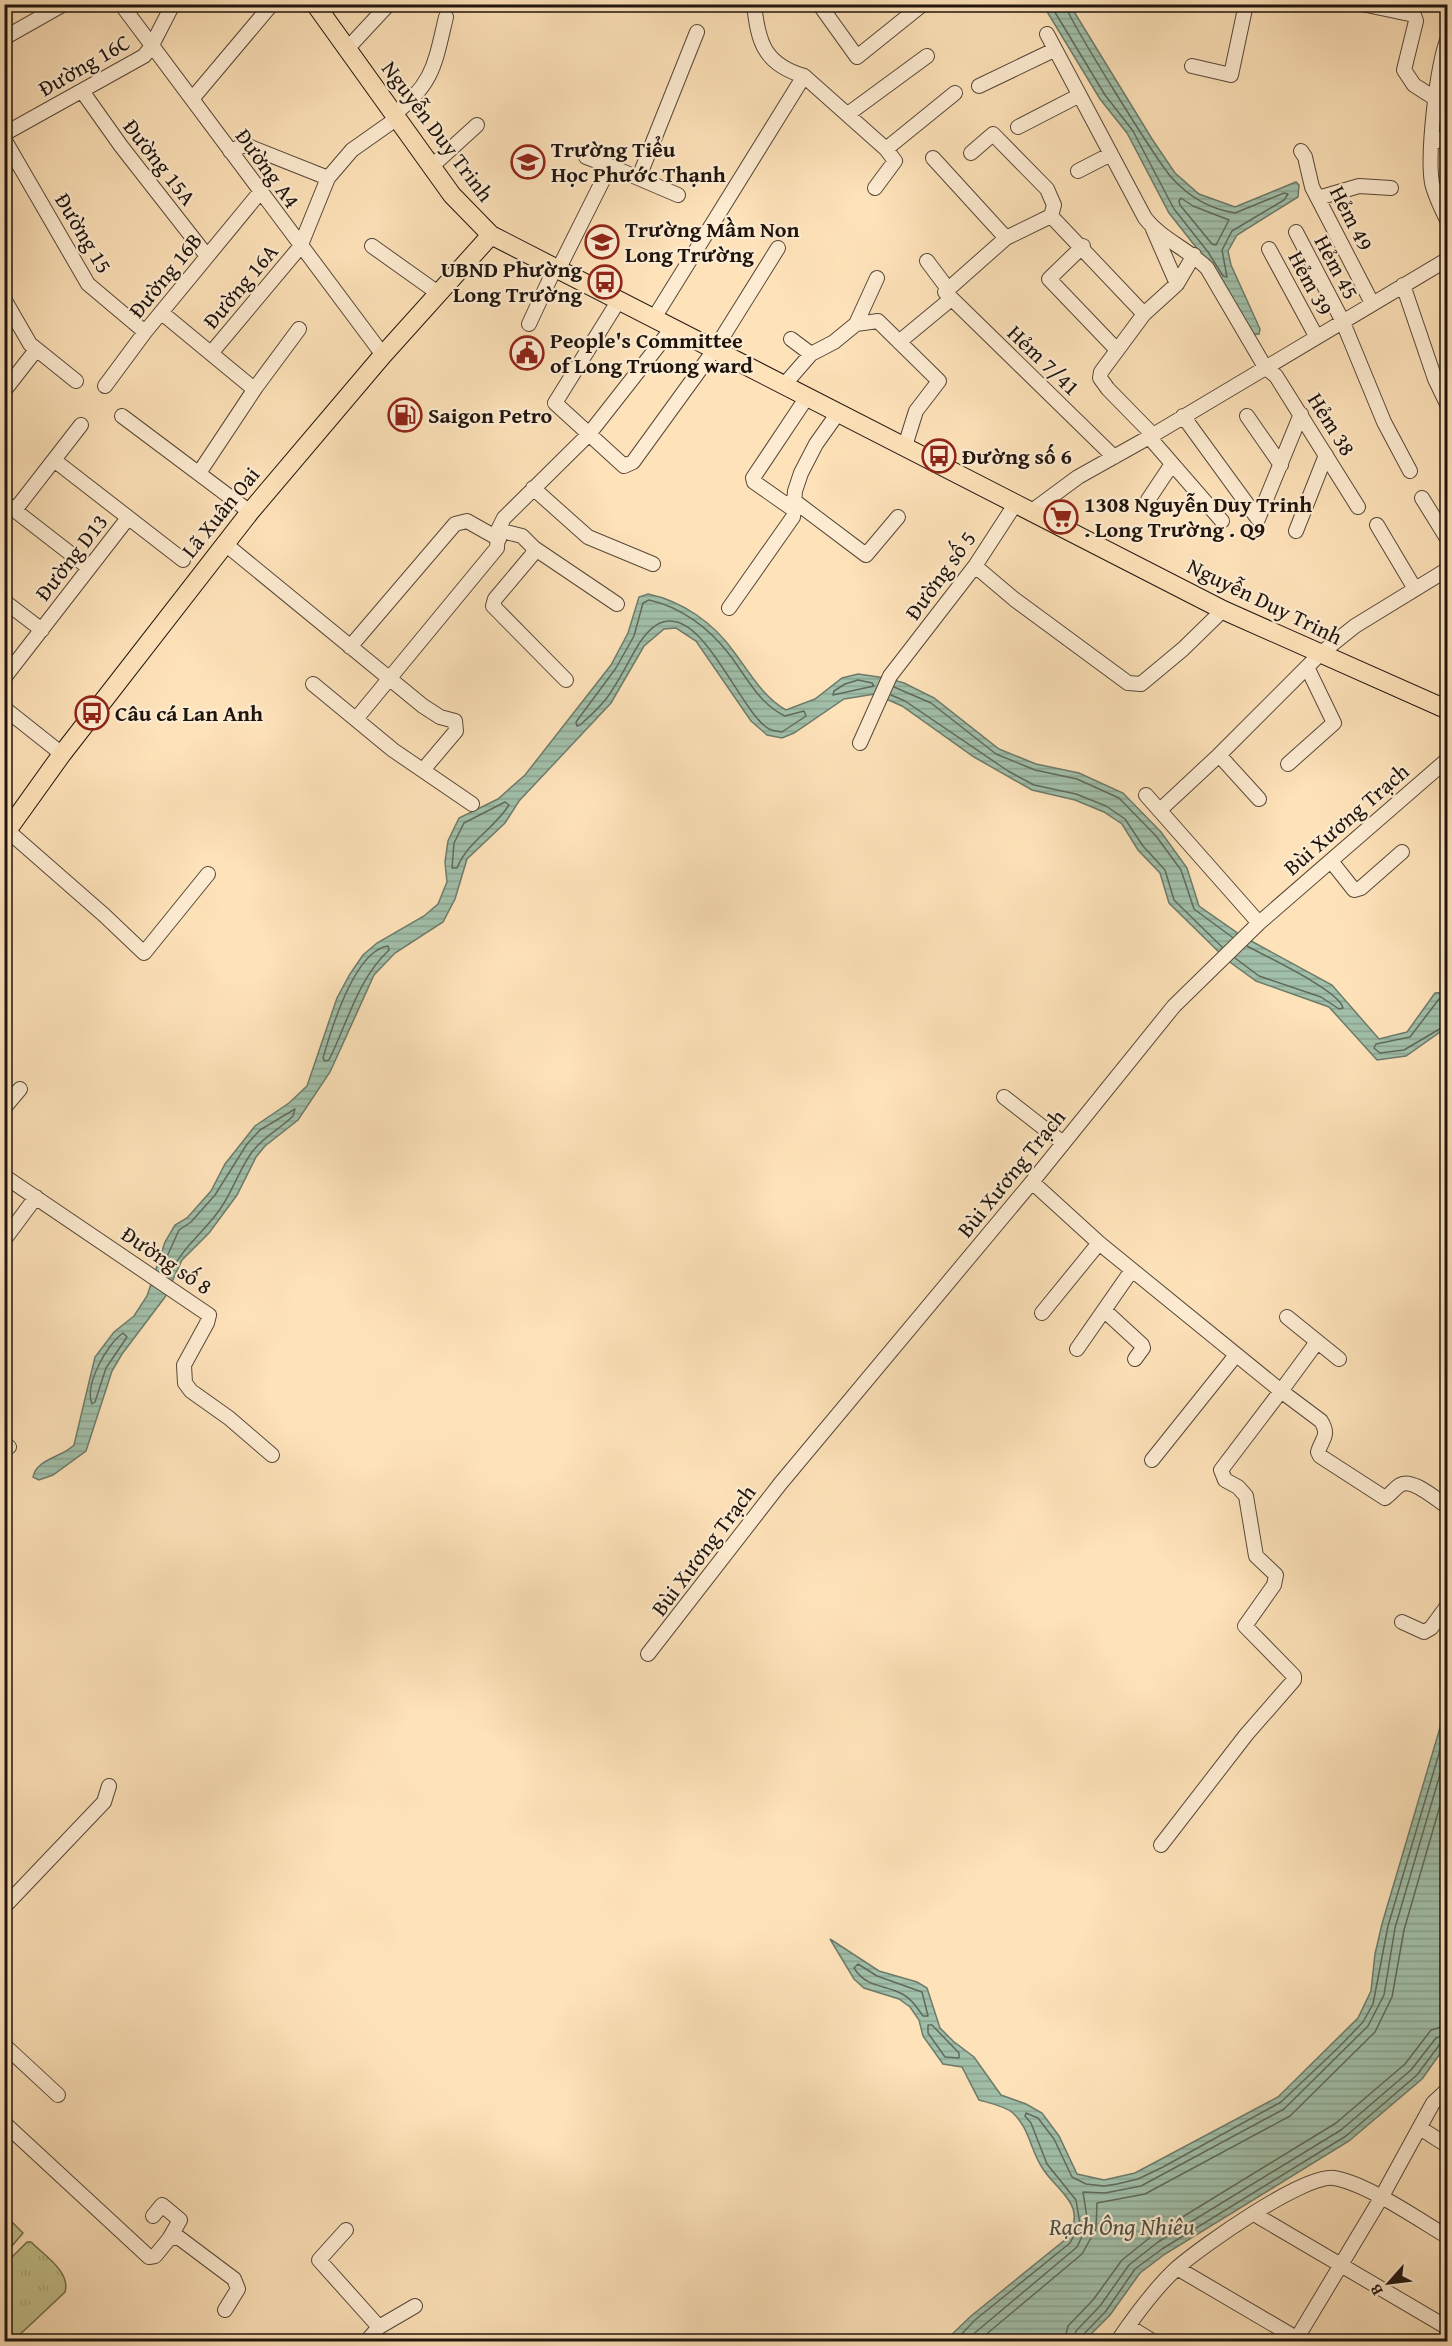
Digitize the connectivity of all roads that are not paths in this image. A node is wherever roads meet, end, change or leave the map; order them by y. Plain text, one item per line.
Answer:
1 (64, 4) edge
2 (121, 4) edge
3 (173, 4) edge
4 (272, 4) edge
5 (315, 4) edge
6 (754, 4) edge
7 (819, 4) edge
8 (1246, 4) edge
9 (1362, 4) edge
10 (387, 6) dead end
11 (915, 6) edge
12 (446, 17) dead end
13 (697, 32) dead end
14 (1047, 34) dead end
15 (4, 38) edge
16 (1448, 38) edge
17 (151, 47) junction
18 (347, 49) junction
19 (1054, 50) junction
20 (927, 56) dead end
21 (1192, 66) dead end
22 (804, 76) junction
23 (979, 86) dead end
24 (82, 92) junction
25 (955, 93) dead end
26 (1078, 96) junction
27 (192, 99) junction
28 (1436, 99) junction
29 (848, 114) junction
30 (394, 117) junction
31 (477, 125) dead end
32 (1018, 127) dead end
33 (4, 134) edge
34 (1448, 136) edge
35 (4, 139) edge
36 (1433, 143) junction
37 (886, 149) junction
38 (1301, 151) dead end
39 (230, 152) junction
40 (971, 153) dead end
41 (1111, 154) junction
42 (586, 157) dead end
43 (933, 158) dead end
44 (610, 166) junction
45 (431, 167) junction
46 (1078, 171) dead end
47 (639, 177) junction
48 (328, 178) junction
49 (875, 188) dead end
50 (1391, 188) dead end
51 (261, 191) junction
52 (678, 195) dead end
53 (1318, 198) junction
54 (1444, 204) edge
55 (1052, 216) junction
56 (1448, 222) edge
57 (1153, 229) junction
58 (1296, 232) dead end
59 (491, 235) junction
60 (1006, 238) junction
61 (372, 246) dead end
62 (1083, 246) junction
63 (300, 247) junction
64 (778, 248) dead end
65 (1269, 249) dead end
66 (1194, 255) junction
67 (207, 256) junction
68 (1448, 260) edge
69 (927, 261) dead end
70 (557, 269) junction
71 (877, 278) dead end
72 (1177, 284) junction
73 (1403, 285) junction
74 (438, 293) junction
75 (948, 294) junction
76 (4, 299) edge
77 (619, 300) junction
78 (1372, 303) junction
79 (162, 313) junction
80 (1144, 314) junction
81 (654, 318) junction
82 (1342, 320) junction
83 (529, 324) dead end
84 (856, 324) junction
85 (673, 327) junction
86 (299, 330) dead end
87 (145, 332) junction
88 (1316, 336) junction
89 (791, 339) dead end
90 (900, 342) junction
91 (715, 348) junction
92 (36, 350) junction
93 (1117, 351) junction
94 (212, 352) junction
95 (812, 354) junction
96 (383, 355) junction
97 (1265, 367) junction
98 (76, 381) dead end
99 (784, 385) junction
100 (105, 386) dead end
101 (254, 389) junction
102 (4, 391) edge
103 (807, 397) junction
104 (1448, 406) edge
105 (838, 412) junction
106 (1301, 414) junction
107 (122, 416) dead end
108 (1183, 416) junction
109 (1247, 416) dead end
110 (81, 424) dead end
111 (589, 434) junction
112 (1151, 436) junction
113 (905, 446) junction
114 (1326, 455) junction
115 (1114, 457) junction
116 (54, 460) junction
117 (1172, 464) junction
118 (1281, 465) junction
119 (1410, 471) dead end
120 (199, 473) junction
121 (533, 488) junction
122 (1422, 498) dead end
123 (1148, 500) dead end
124 (793, 505) junction
125 (10, 506) edge
126 (1024, 507) junction
127 (1358, 507) dead end
128 (250, 512) junction
129 (898, 517) dead end
130 (128, 518) junction
131 (1222, 521) dead end
132 (1377, 525) dead end
133 (1296, 531) dead end
134 (499, 535) junction
135 (1448, 540) edge
136 (224, 543) junction
137 (534, 548) junction
138 (183, 561) dead end
139 (653, 564) dead end
140 (975, 566) junction
141 (89, 568) junction
142 (1448, 569) edge
143 (1415, 589) junction
144 (4, 601) edge
145 (616, 604) dead end
146 (729, 609) dead end
147 (1223, 610) junction
148 (42, 630) junction
149 (350, 647) junction
150 (1313, 661) junction
151 (4, 678) edge
152 (388, 679) junction
153 (566, 680) dead end
154 (313, 684) dead end
155 (4, 708) edge
156 (1448, 710) edge
157 (356, 718) junction
158 (860, 743) dead end
159 (62, 754) junction
160 (1219, 755) junction
161 (1448, 759) edge
162 (1288, 764) dead end
163 (423, 770) junction
164 (1146, 795) dead end
165 (1259, 799) dead end
166 (472, 804) dead end
167 (1160, 810) junction
168 (6, 833) edge
169 (1402, 852) dead end
170 (1331, 861) junction
171 (208, 874) dead end
172 (1255, 927) junction
173 (20, 1089) dead end
174 (1004, 1097) dead end
175 (4, 1108) edge
176 (1063, 1143) junction
177 (5, 1178) edge
178 (1032, 1182) junction
179 (36, 1197) junction
180 (4, 1240) edge
181 (1099, 1243) junction
182 (1132, 1270) junction
183 (1105, 1311) junction
184 (1042, 1313) dead end
185 (1287, 1317) dead end
186 (1317, 1342) junction
187 (1077, 1349) dead end
188 (1236, 1355) junction
189 (1135, 1359) dead end
190 (1339, 1359) dead end
191 (1281, 1391) junction
192 (272, 1455) dead end
193 (1152, 1460) dead end
194 (1448, 1508) edge
195 (1448, 1605) edge
196 (1402, 1622) dead end
197 (648, 1654) dead end
198 (109, 1786) dead end
199 (1161, 1845) dead end
200 (4, 1907) edge
201 (4, 2045) edge
202 (1448, 2089) edge
203 (58, 2095) dead end
204 (4, 2123) edge
205 (1419, 2128) junction
206 (1448, 2146) edge
207 (1381, 2198) junction
208 (1254, 2214) junction
209 (153, 2217) dead end
210 (346, 2230) dead end
211 (1448, 2237) edge
212 (168, 2239) junction
213 (1341, 2267) junction
214 (1177, 2268) junction
215 (415, 2306) dead end
216 (225, 2310) dead end
217 (1128, 2326) junction
218 (1448, 2328) edge
219 (377, 2335) edge
220 (1300, 2340) edge
221 (1117, 2342) edge
222 (1154, 2342) edge

1 - 15 street
2 - 17 street, Đường A4
3 - 17 street
4 - 27 street
5 - 18 main road, Nguyễn Duy Trinh
6 - 22 street
7 - 11 street
8 - 21 street
9 - 28 street
10 - 18 street
12 - 30 street, Đường 16A
13 - 47 street
14 - 19 street
16 - 28 street
17 - 24 street, Đường 16C
17 - 27 street, Đường A4
18 - 30 main road, Nguyễn Duy Trinh
19 - 23 street
19 - 26 street
20 - 29 street
22 - 29 street
22 - 81 street
24 - 33 street, Đường 16C
24 - 67 street, Đường 15A
25 - 37 street
26 - 32 street
26 - 41 street
27 - 39 street, Đường A4
28 - 36 street
29 - 37 street
30 - 45 main road, Nguyễn Duy Trinh
30 - 48 street, Đường 16A
31 - 45 street
34 - 36 street
35 - 87 street, Đường 15
36 - 54 street
37 - 49 street
38 - 53 street, Hẻm 49
39 - 48 street
39 - 51 street, Đường A4
40 - 55 street
41 - 46 street
41 - 57 street
42 - 44 street
43 - 60 street
44 - 47 street
44 - 70 street
45 - 59 main road, Nguyễn Duy Trinh
47 - 52 street
48 - 63 street, Đường 16A
50 - 53 street
51 - 63 street, Đường A4
51 - 67 street, Đường 16B
53 - 78 street, Hẻm 49
54 - 56 street
55 - 60 street
55 - 62 street
57 - 66 street, Hẻm 38
57 - 72 street
58 - 82 street, Hẻm 45
59 - 70 main road, Nguyễn Duy Trinh
59 - 74 main road, Lã Xuân Oai
60 - 75 street
61 - 74 street
62 - 80 street
62 - 93 street
63 - 94 street, Đường 16A
63 - 96 street, Đường A4
64 - 91 street
65 - 88 street, Hẻm 39
66 - 72 street
66 - 97 street, Hẻm 38
67 - 79 street, Đường 16B
68 - 73 street
69 - 75 street, Hẻm 7/41
70 - 77 main road, Nguyễn Duy Trinh
70 - 83 street
71 - 84 street
72 - 80 street
73 - 78 street
73 - 104 street
74 - 96 main road, Lã Xuân Oai
75 - 90 street
75 - 115 street, Hẻm 7/41
76 - 92 street
77 - 81 main road, Nguyễn Duy Trinh
77 - 111 street
78 - 82 street
79 - 87 street, Đường 16B
79 - 94 street
80 - 93 street
81 - 85 main road, Nguyễn Duy Trinh
82 - 88 street
82 - 119 street, Hẻm 45
84 - 90 street
84 - 95 street
85 - 91 main road, Nguyễn Duy Trinh
85 - 111 street
86 - 101 street
87 - 100 street, Đường 16B
88 - 97 street
89 - 95 street
90 - 113 street
91 - 99 main road, Nguyễn Duy Trinh
91 - 111 street
92 - 98 street
92 - 102 street
93 - 112 street
94 - 101 street
95 - 99 street
96 - 128 main road, Lã Xuân Oai
97 - 106 street, Hẻm 38
97 - 108 street
99 - 103 main road, Nguyễn Duy Trinh
101 - 120 street
103 - 105 main road, Nguyễn Duy Trinh
103 - 124 street
105 - 113 main road, Nguyễn Duy Trinh
105 - 124 street
106 - 114 street, Hẻm 38
106 - 118 street
107 - 120 street
108 - 112 street
108 - 118 street
109 - 118 street
110 - 116 street
111 - 121 street
112 - 115 street
112 - 117 street
113 - 126 main road, Nguyễn Duy Trinh
114 - 127 street, Hẻm 38
114 - 133 street
115 - 126 street
116 - 125 street
116 - 130 street
117 - 123 street
117 - 131 street
120 - 128 street
121 - 134 street
121 - 139 street
122 - 135 street
124 - 129 street
124 - 146 street
125 - 141 street
126 - 140 street, Đường số 5
126 - 147 main road, Nguyễn Duy Trinh
128 - 136 main road, Lã Xuân Oai
130 - 138 street
130 - 141 street, Đường D13
132 - 143 street
134 - 137 street
134 - 149 street
134 - 152 street
136 - 149 street
136 - 159 main road, Lã Xuân Oai
137 - 145 street
137 - 153 street
140 - 147 street
140 - 158 street, Đường số 5
141 - 148 street, Đường D13
142 - 143 street
143 - 150 street
144 - 148 street
147 - 150 main road, Nguyễn Duy Trinh
148 - 151 street, Đường D13
149 - 152 street
150 - 156 main road, Nguyễn Duy Trinh
150 - 160 street
150 - 162 street
152 - 157 street
152 - 163 street
154 - 157 street
155 - 159 street
157 - 163 street
159 - 168 main road, Lã Xuân Oai
160 - 165 street
160 - 167 street
161 - 170 street, Bùi Xương Trạch
163 - 166 street
164 - 167 street
167 - 172 street
168 - 171 street
169 - 170 street
170 - 172 street, Bùi Xương Trạch
172 - 176 street, Bùi Xương Trạch
173 - 175 street
174 - 176 street
176 - 178 street, Bùi Xương Trạch
177 - 179 street, Đường số 8
178 - 181 street
178 - 197 street, Bùi Xương Trạch
179 - 180 street
179 - 192 street, Đường số 8
181 - 182 street
181 - 184 street
182 - 183 street
182 - 188 street
183 - 187 street
183 - 189 street
185 - 186 street
186 - 190 street
186 - 191 street
188 - 191 street
188 - 193 street
191 - 194 street
191 - 199 street
195 - 196 street
198 - 200 street
201 - 203 street
202 - 205 street
204 - 212 street
205 - 206 street
205 - 207 street
207 - 208 street
207 - 211 street
207 - 213 street
208 - 213 street
208 - 214 street
209 - 212 street
210 - 219 street
212 - 216 street
213 - 218 street
213 - 220 street
214 - 217 street
214 - 220 street
215 - 219 street
217 - 221 street
217 - 222 street

